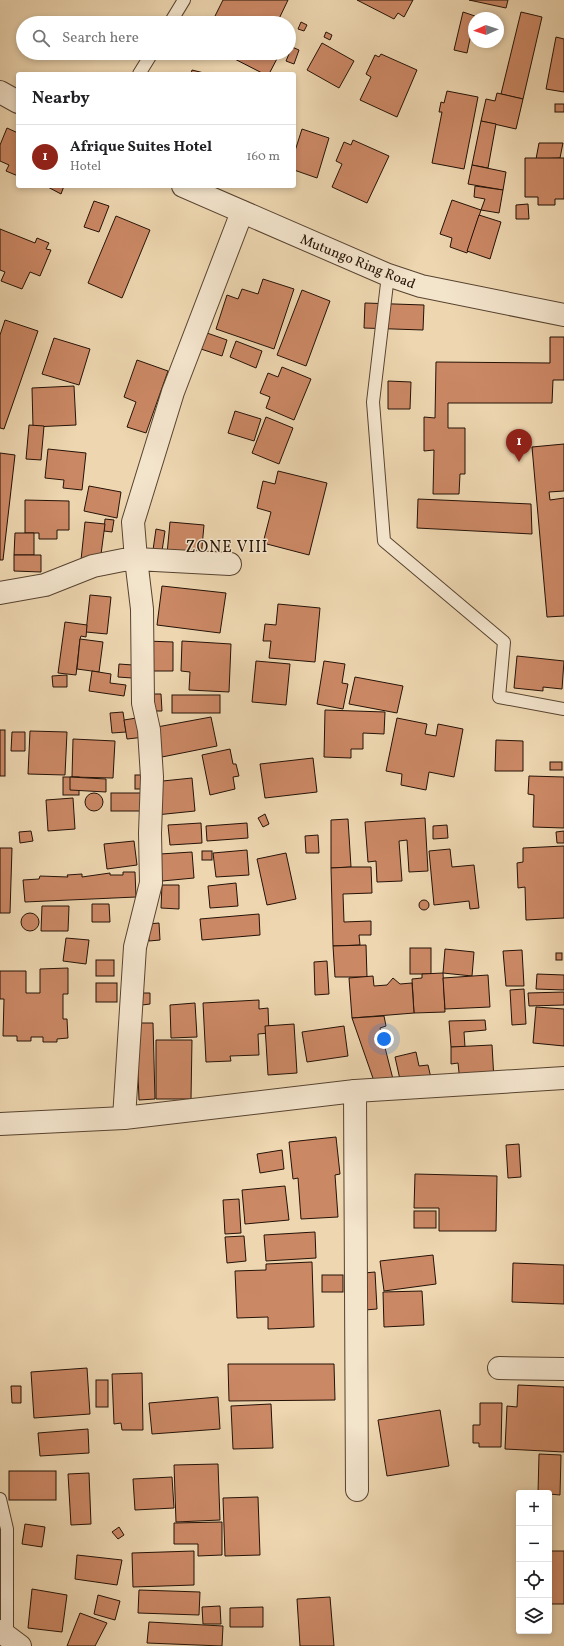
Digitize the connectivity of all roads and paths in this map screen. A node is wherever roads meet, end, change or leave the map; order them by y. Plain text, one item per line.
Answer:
1 (184, 0) edge
2 (174, 16) edge
3 (148, 60) edge
4 (140, 72) edge
5 (0, 92) edge
6 (16, 101) edge
7 (188, 188) edge
8 (242, 212) junction
9 (388, 275) junction
10 (564, 315) edge
11 (136, 559) junction
12 (230, 564) dead end
13 (0, 593) edge
14 (564, 708) edge
15 (564, 1078) edge
16 (355, 1090) junction
17 (124, 1118) junction
18 (0, 1124) edge
19 (499, 1368) dead end
20 (564, 1369) edge
21 (356, 1490) dead end
22 (0, 1499) edge
23 (9, 1638) edge

1 - 2 lane
3 - 4 lane
5 - 6 street
7 - 8 street, Mutungo Ring Road
8 - 9 street, Mutungo Ring Road
8 - 11 street
9 - 10 street, Mutungo Ring Road
9 - 14 lane
11 - 12 street
11 - 13 street
11 - 17 street
15 - 16 street
16 - 17 street
16 - 21 street
17 - 18 street
19 - 20 street
22 - 23 lane

